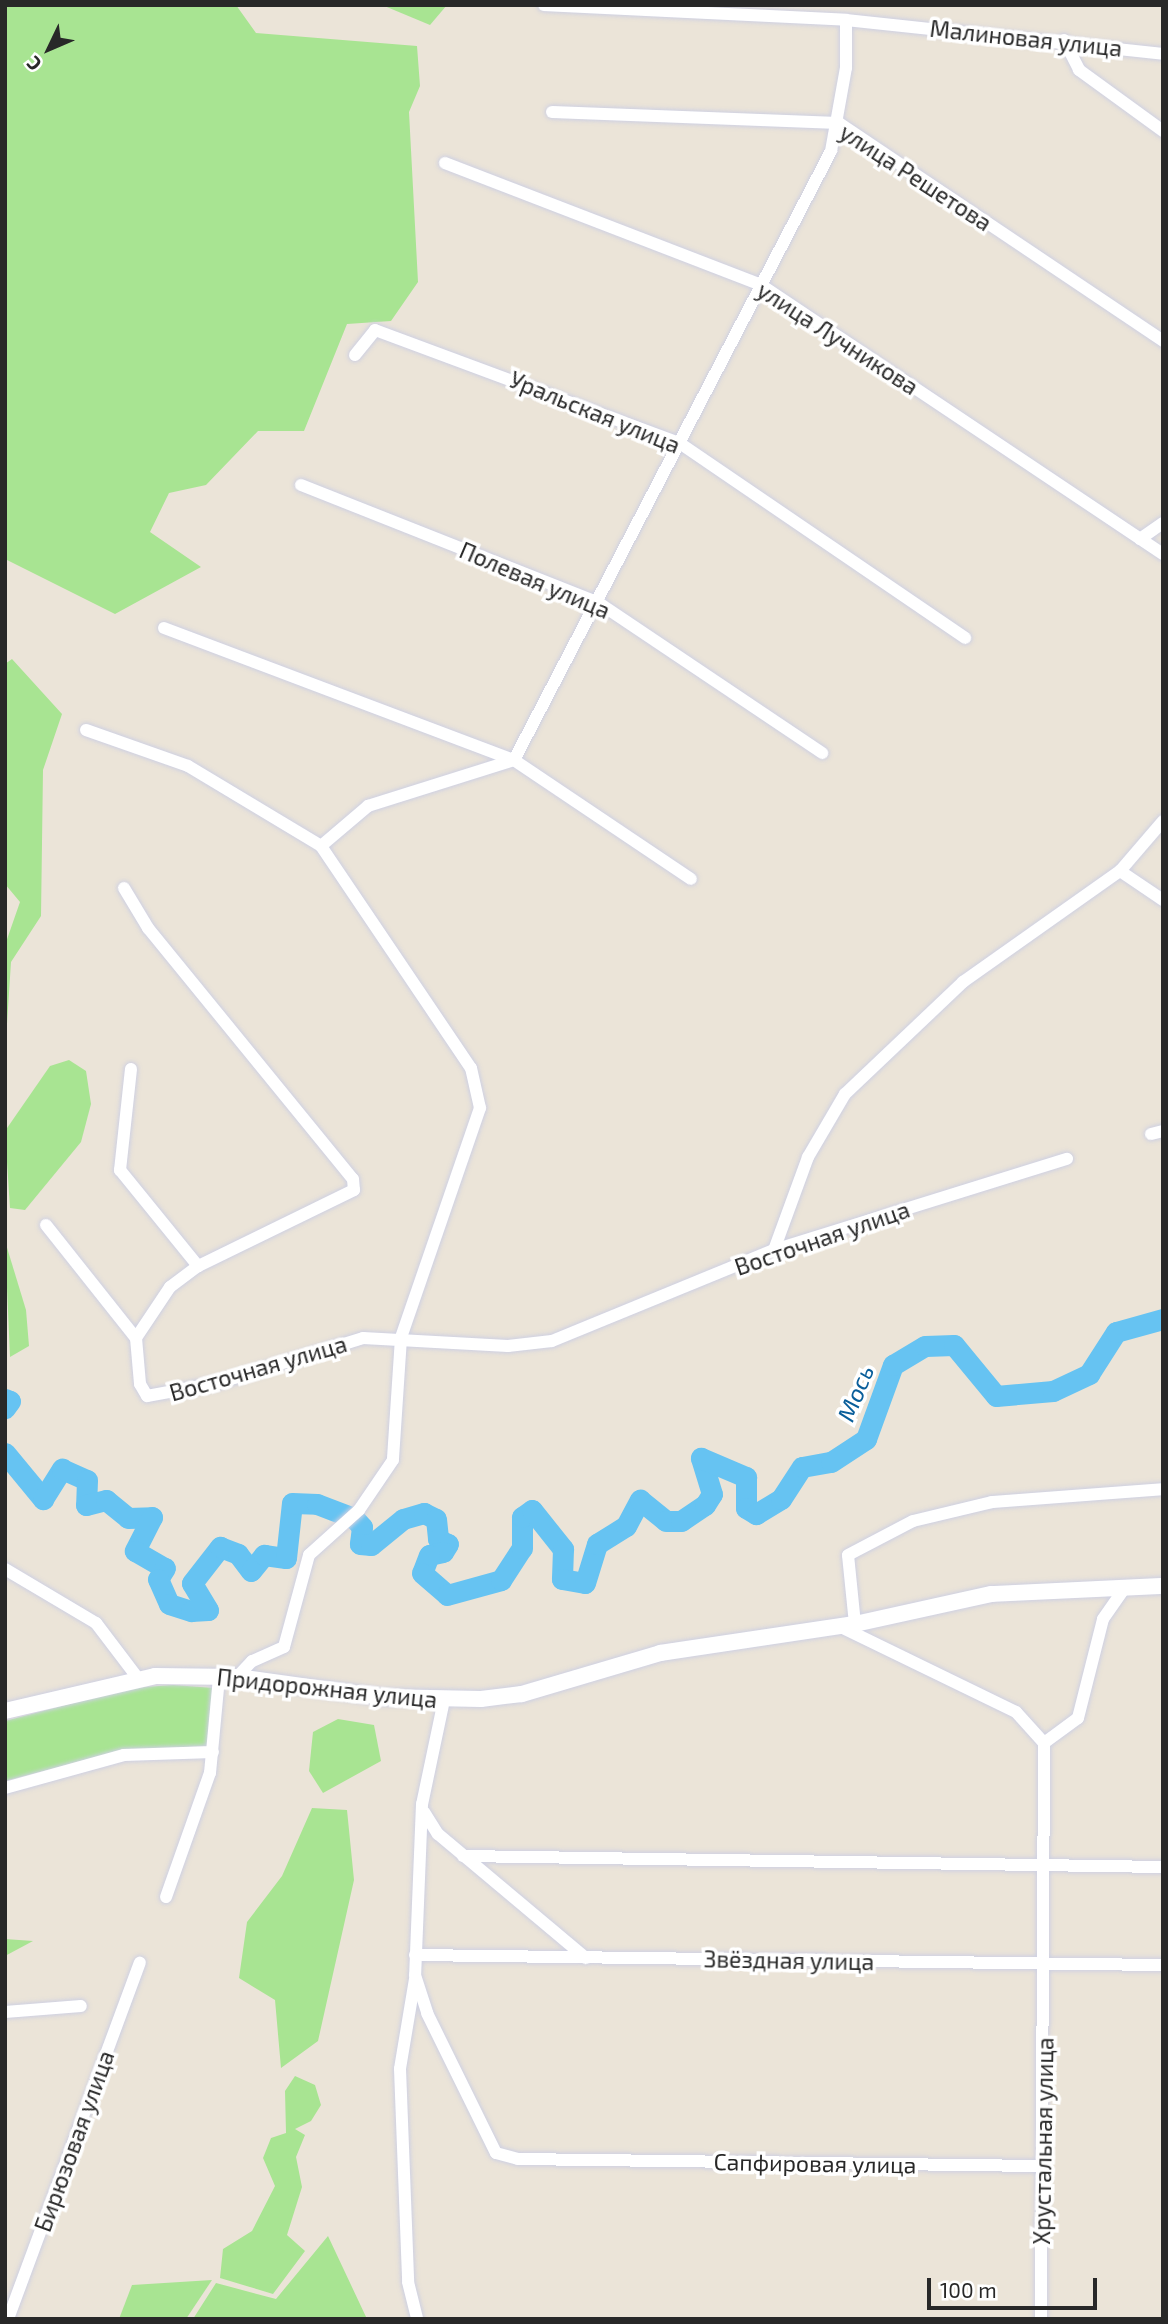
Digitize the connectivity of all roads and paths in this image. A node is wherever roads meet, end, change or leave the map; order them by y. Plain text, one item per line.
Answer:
1 (544, 5) edge
2 (846, 20) junction
3 (1064, 40) junction
4 (1163, 54) edge
5 (552, 112) dead end
6 (839, 123) junction
7 (1163, 131) edge
8 (445, 163) dead end
9 (761, 285) junction
10 (1163, 341) edge
11 (355, 355) dead end
12 (681, 444) junction
13 (300, 485) dead end
14 (1163, 523) edge
15 (1140, 539) junction
16 (1163, 554) edge
17 (599, 603) junction
18 (164, 628) dead end
19 (965, 638) dead end
20 (86, 730) dead end
21 (822, 753) dead end
22 (514, 760) junction
23 (1163, 821) edge
24 (321, 845) junction
25 (1120, 871) junction
26 (691, 879) dead end
27 (124, 888) dead end
28 (1163, 900) edge
29 (131, 1069) dead end
30 (1067, 1159) dead end
31 (46, 1225) dead end
32 (774, 1250) junction
33 (198, 1266) junction
34 (136, 1338) junction
35 (401, 1338) junction
36 (1163, 1489) edge
37 (5, 1569) edge
38 (1163, 1586) edge
39 (1125, 1587) junction
40 (855, 1624) junction
41 (838, 1626) junction
42 (137, 1677) junction
43 (219, 1678) junction
44 (236, 1678) junction
45 (444, 1700) junction
46 (5, 1711) edge
47 (1044, 1743) junction
48 (213, 1752) junction
49 (5, 1788) edge
50 (422, 1804) junction
51 (463, 1856) junction
52 (1044, 1865) junction
53 (1163, 1867) edge
54 (166, 1897) dead end
55 (415, 1955) junction
56 (586, 1958) junction
57 (141, 1963) dead end
58 (1044, 1963) junction
59 (1163, 1965) edge
60 (415, 1975) junction
61 (81, 2006) dead end
62 (5, 2012) edge
63 (1042, 2166) junction
64 (8, 2319) edge
65 (417, 2319) edge
66 (1041, 2319) edge

1 - 2 street, Малиновая улица
2 - 3 street, Малиновая улица
2 - 6 street
3 - 4 street, Малиновая улица
3 - 7 street
5 - 6 street, улица Решетова
6 - 9 street
6 - 10 street, улица Решетова
8 - 9 street, улица Лучникова
9 - 12 street
9 - 15 street, улица Лучникова
11 - 12 street, Уральская улица
12 - 17 street
12 - 19 street, Уральская улица
13 - 17 street, Полевая улица
14 - 15 street
15 - 16 street, улица Лучникова
17 - 21 street, Полевая улица
17 - 22 street
18 - 22 street
20 - 24 street
22 - 24 street
22 - 26 street
23 - 25 street
24 - 35 street
25 - 28 street
25 - 32 street
27 - 33 street
29 - 33 street
30 - 32 street, Восточная улица
31 - 34 street
32 - 35 street, Восточная улица
33 - 34 street
34 - 35 street, Восточная улица
35 - 44 street
36 - 40 street
37 - 42 street
38 - 39 street, Придорожная улица
39 - 40 street, Придорожная улица
39 - 47 street
40 - 41 street, Придорожная улица
41 - 45 street, Придорожная улица
41 - 47 street
42 - 43 street, Придорожная улица
42 - 46 street, Придорожная улица
43 - 44 street, Придорожная улица
43 - 48 street
44 - 45 street, Придорожная улица
45 - 50 street
47 - 52 street, Хрустальная улица
48 - 49 street
48 - 54 street
50 - 51 street
50 - 55 street
51 - 52 street
51 - 56 street
52 - 53 street
52 - 58 street, Хрустальная улица
55 - 56 street, Звёздная улица
55 - 60 street
56 - 58 street, Звёздная улица
57 - 64 street, Бирюзовая улица
58 - 59 street, Звёздная улица
58 - 63 street, Хрустальная улица
60 - 63 street, Сапфировая улица
60 - 65 street
61 - 62 street
63 - 66 street, Хрустальная улица

